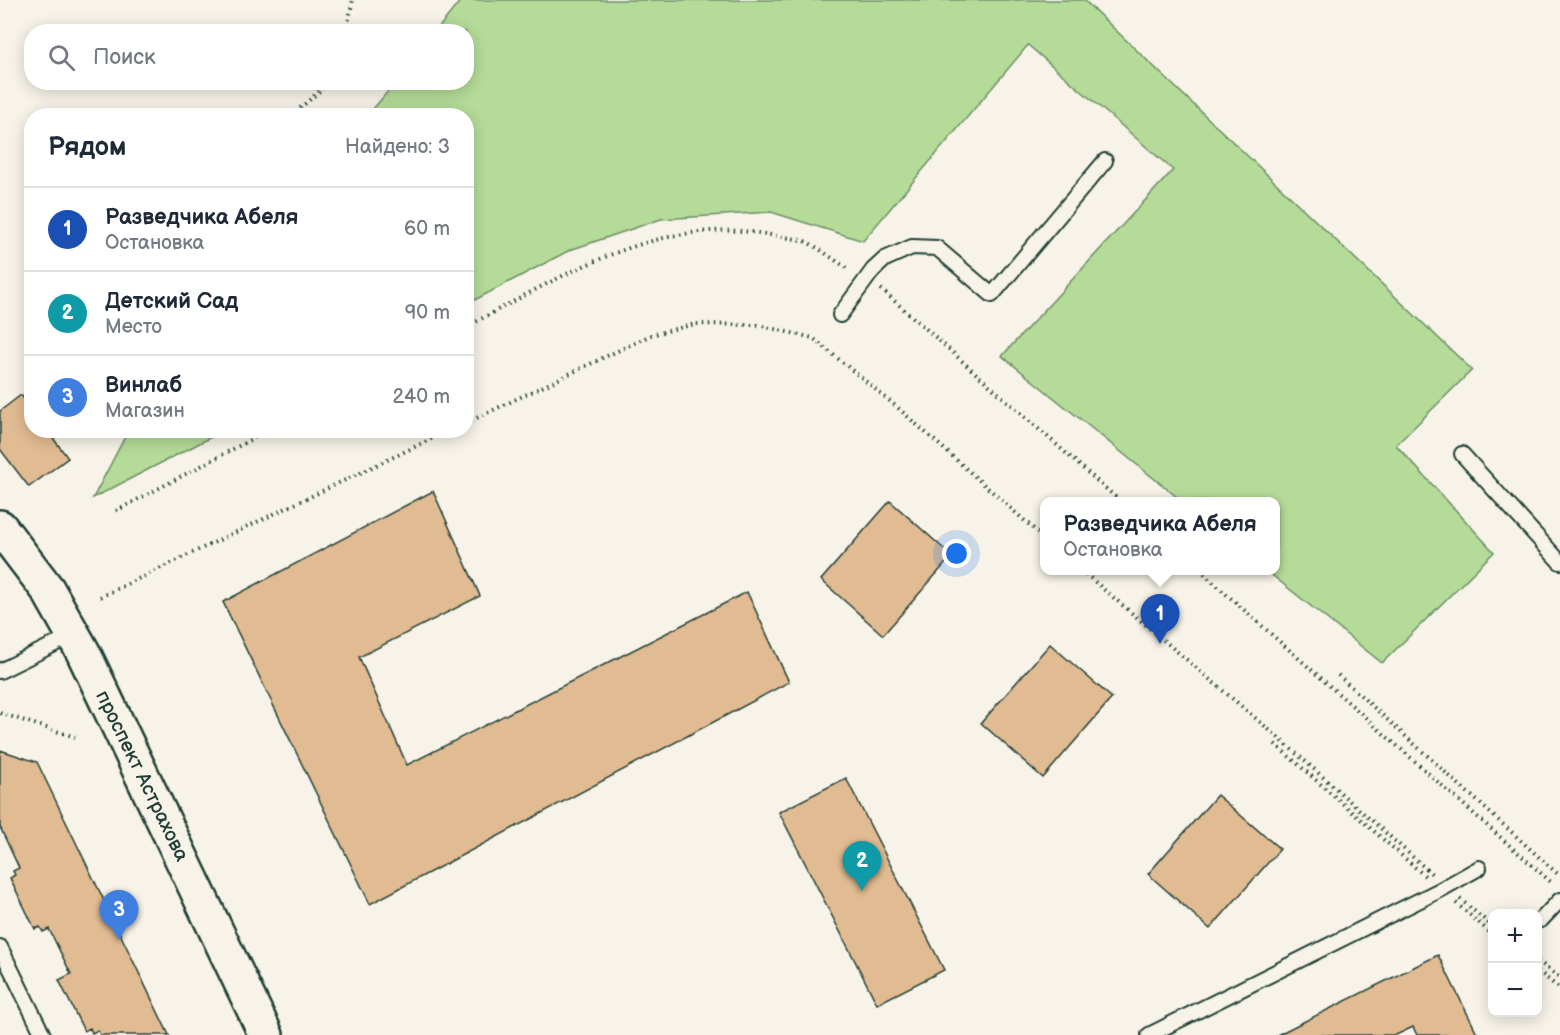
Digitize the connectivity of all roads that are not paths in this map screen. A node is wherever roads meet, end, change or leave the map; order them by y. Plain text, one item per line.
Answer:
1 (1105, 161) dead end
2 (840, 315) dead end
3 (1462, 454) dead end
4 (0, 527) edge
5 (1560, 562) edge
6 (73, 635) junction
7 (0, 671) edge
8 (1479, 868) dead end
9 (1560, 900) edge
10 (1542, 919) edge
11 (0, 947) edge
12 (43, 1035) edge
13 (266, 1035) edge
14 (1149, 1035) edge

1 - 2 lane
3 - 5 lane
4 - 6 street, проспект Астрахова
6 - 7 lane
6 - 13 street, проспект Астрахова
8 - 14 lane
9 - 10 lane
11 - 12 lane

